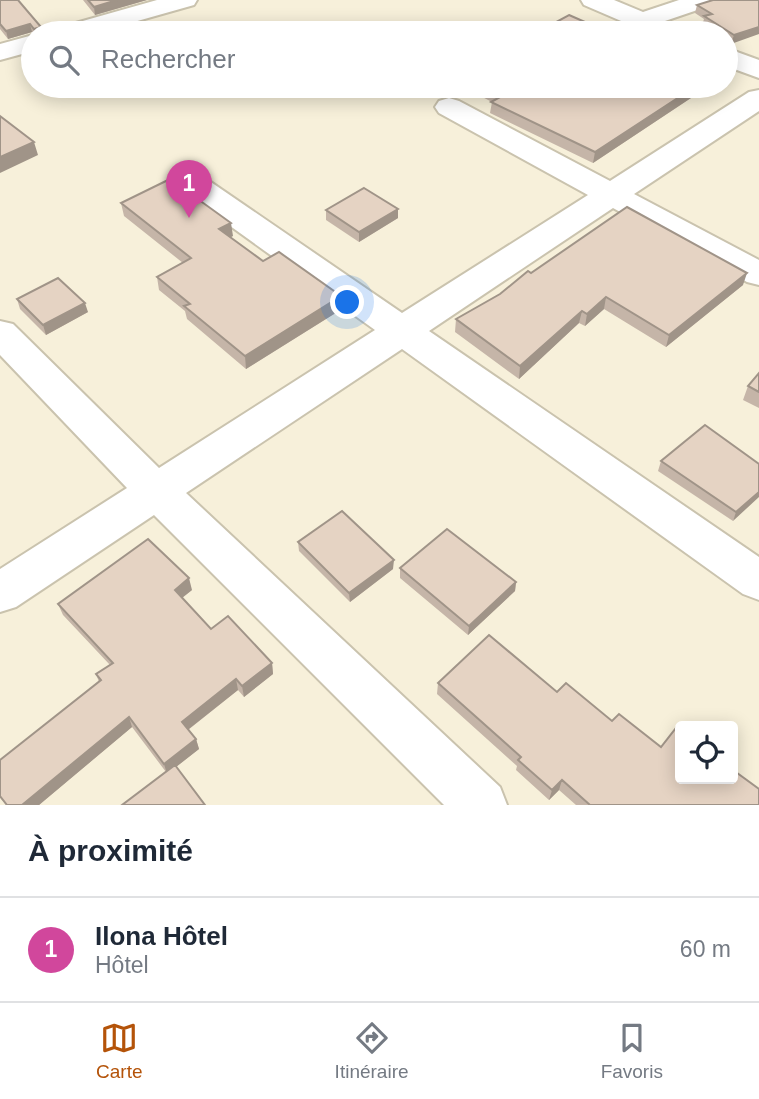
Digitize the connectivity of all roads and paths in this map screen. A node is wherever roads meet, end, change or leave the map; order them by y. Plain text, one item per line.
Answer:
1 (185, 0) edge
2 (593, 0) edge
3 (703, 0) edge
4 (110, 21) edge
5 (641, 21) joint
6 (21, 46) edge
7 (0, 52) edge
8 (738, 61) edge
9 (759, 70) edge
10 (759, 98) edge
11 (449, 107) dead end
12 (191, 183) dead end
13 (612, 194) junction
14 (759, 274) edge
15 (402, 331) junction
16 (0, 333) edge
17 (156, 491) junction
18 (759, 581) edge
19 (0, 593) edge
20 (481, 805) edge

1 - 4 street
2 - 5 street
3 - 5 street
6 - 7 street
8 - 9 street
10 - 13 street
11 - 13 street
12 - 15 street
13 - 14 street
13 - 15 street
15 - 17 street
15 - 18 street
16 - 17 street
17 - 19 street
17 - 20 street

